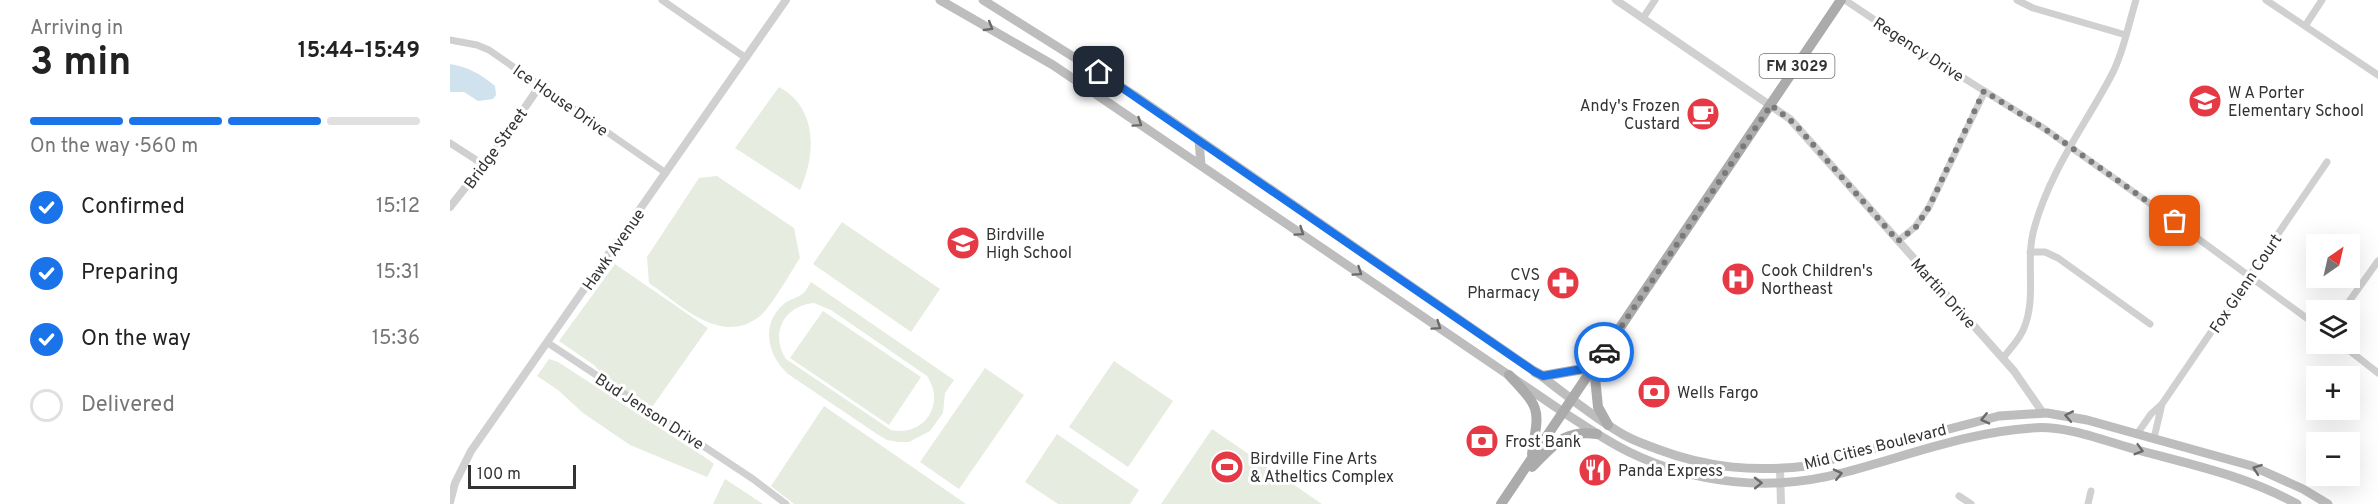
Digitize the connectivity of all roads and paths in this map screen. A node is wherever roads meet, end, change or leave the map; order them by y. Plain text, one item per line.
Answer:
1 (662, 0) edge
2 (786, 0) edge
3 (940, 0) edge
4 (982, 0) edge
5 (1616, 0) edge
6 (1655, 0) edge
7 (1843, 0) edge
8 (2017, 0) edge
9 (2136, 0) edge
10 (2266, 0) edge
11 (2322, 0) edge
12 (1643, 18) junction
13 (2305, 26) junction
14 (2126, 35) junction
15 (1046, 39) junction
16 (450, 40) edge
17 (1037, 56) junction
18 (746, 58) junction
19 (2378, 75) edge
20 (539, 87) junction
21 (1984, 91) junction
22 (1771, 105) junction
23 (1199, 140) junction
24 (450, 143) edge
25 (2070, 147) junction
26 (2327, 162) dead end
27 (484, 165) junction
28 (1201, 165) junction
29 (666, 173) junction
30 (450, 207) edge
31 (1898, 241) junction
32 (2030, 252) junction
33 (2378, 261) edge
34 (1396, 275) junction
35 (2249, 277) junction
36 (1378, 286) junction
37 (1389, 293) junction
38 (2350, 300) edge
39 (2306, 318) edge
40 (2150, 324) dead end
41 (548, 343) junction
42 (2354, 354) edge
43 (2003, 358) junction
44 (1594, 367) junction
45 (1535, 372) junction
46 (2378, 373) edge
47 (1509, 375) junction
48 (1572, 400) junction
49 (2162, 404) junction
50 (1563, 412) junction
51 (2043, 413) junction
52 (1608, 425) junction
53 (1990, 433) junction
54 (1597, 434) junction
55 (2137, 434) junction
56 (2154, 438) junction
57 (1677, 457) junction
58 (1641, 458) junction
59 (1532, 459) junction
60 (1780, 469) junction
61 (1522, 472) junction
62 (2276, 476) junction
63 (1780, 483) junction
64 (2270, 490) junction
65 (2091, 491) dead end
66 (1959, 496) dead end
67 (450, 502) edge
68 (786, 504) edge
69 (1501, 504) edge
70 (1781, 504) edge
71 (1971, 504) edge
72 (2088, 504) edge
73 (2297, 504) edge
74 (2328, 504) edge

1 - 18 street
2 - 18 street, Hawk Avenue
3 -> 17 main road, Mid Cities Boulevard
4 - 15 main road, Mid Cities Boulevard
5 - 12 street, Martin Drive
6 - 12 street
7 - 21 street, Regency Drive
7 - 22 main road, FM 3029
8 - 14 street
9 - 14 street
10 - 13 street
11 - 13 street
12 - 22 street, Martin Drive
13 - 19 street
14 - 25 street
15 - 17 main road
15 - 23 main road, Mid Cities Boulevard
16 - 20 street, Ice House Drive
17 -> 28 main road, Mid Cities Boulevard
18 - 29 street, Hawk Avenue
20 - 27 street, Bridge Street
20 - 29 street, Ice House Drive
21 - 25 street, Regency Drive
21 - 31 street
22 - 31 street, Martin Drive
22 - 44 main road, FM 3029
23 - 28 main road
23 - 34 main road, Mid Cities Boulevard
24 - 27 street
25 - 32 street
25 - 35 street, Regency Drive
26 - 35 street, Fox Glenn Court
27 - 30 street, Bridge Street
28 -> 36 main road, Mid Cities Boulevard
29 - 41 street, Hawk Avenue
31 - 43 street, Martin Drive
32 - 40 street
32 - 43 street
33 - 38 street
34 - 36 main road
34 - 37 main road
34 - 45 main road, Mid Cities Boulevard
35 - 39 street, Regency Drive
35 - 49 street, Fox Glenn Court
36 - 37 main road, Mid Cities Boulevard
37 -> 47 main road, Mid Cities Boulevard
41 - 67 street, Hawk Avenue
41 - 68 street, Bud Jenson Drive
42 - 46 street
43 - 51 street, Martin Drive
44 - 45 main road
44 - 48 main road, FM 3029
44 - 52 main road
45 - 48 main road, Mid Cities Boulevard
47 - 50 main road, Mid Cities Boulevard
47 - 59 main road
48 - 50 main road, FM 3029
48 - 52 main road, Mid Cities Boulevard
49 - 55 street, Fox Glenn Court
49 - 56 street, Fox Glenn Court
50 - 54 main road, Mid Cities Boulevard
50 - 59 main road, FM 3029
51 - 53 main road
55 -> 51 main road, Mid Cities Boulevard
51 -> 60 main road, Mid Cities Boulevard
52 - 57 main road, Mid Cities Boulevard
63 -> 53 main road, Mid Cities Boulevard
53 -> 64 main road, Mid Cities Boulevard
54 - 58 main road, Mid Cities Boulevard
54 - 61 main road
55 - 56 main road, Mid Cities Boulevard
62 -> 56 main road, Mid Cities Boulevard
57 - 58 main road
57 - 60 main road, Mid Cities Boulevard
58 -> 63 main road, Mid Cities Boulevard
59 - 61 main road, FM 3029
60 - 63 street
61 - 69 main road, FM 3029
62 - 64 main road
62 - 74 main road, Mid Cities Boulevard
63 - 70 street
64 - 73 main road, Mid Cities Boulevard
65 - 72 street
66 - 71 street

